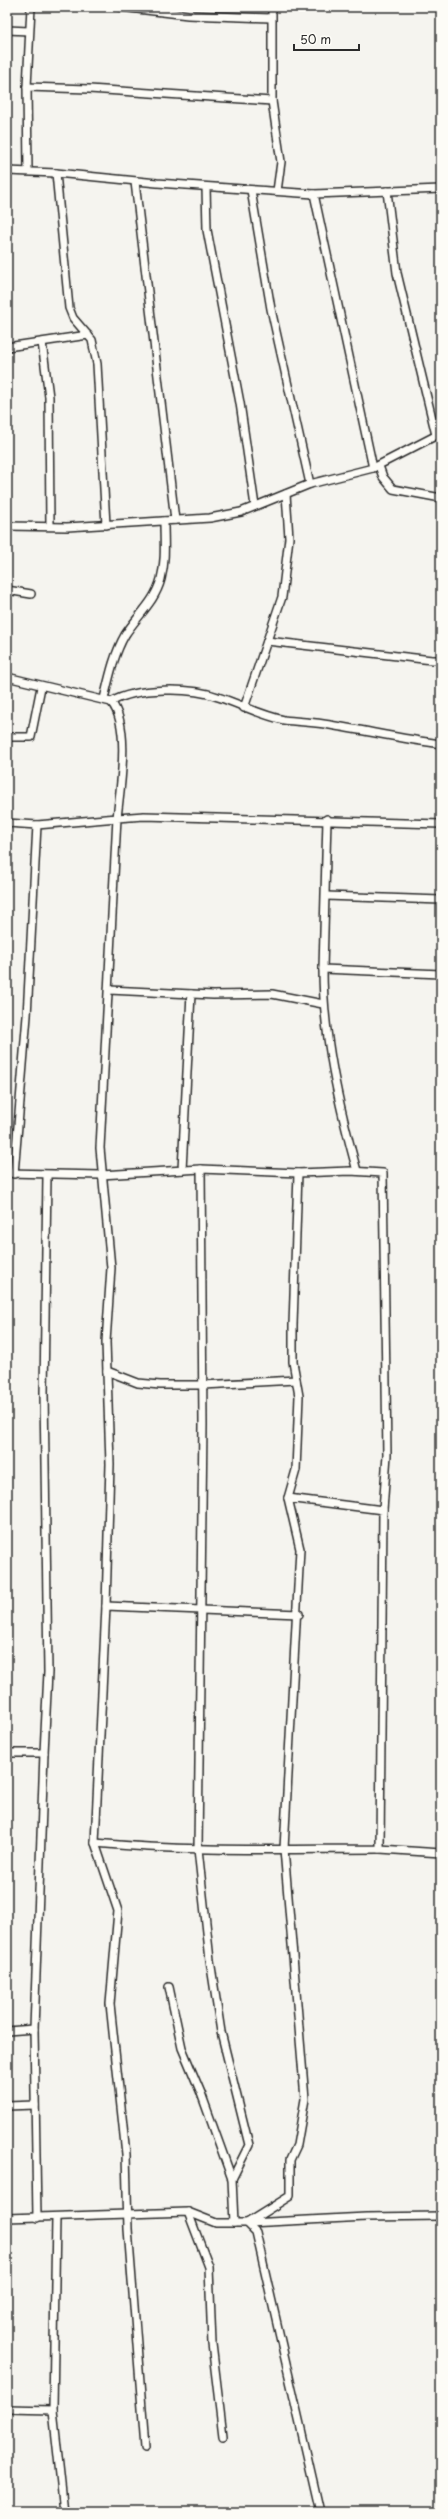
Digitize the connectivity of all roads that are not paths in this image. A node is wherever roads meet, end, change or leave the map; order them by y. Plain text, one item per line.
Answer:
1 (31, 7) edge
2 (120, 7) edge
3 (272, 7) edge
4 (271, 18) junction
5 (7, 30) edge
6 (29, 31) junction
7 (27, 87) junction
8 (272, 101) junction
9 (7, 171) edge
10 (28, 171) junction
11 (56, 173) junction
12 (135, 182) junction
13 (206, 187) junction
14 (441, 189) edge
15 (251, 190) junction
16 (278, 191) junction
17 (387, 191) junction
18 (314, 194) junction
19 (88, 335) junction
20 (42, 342) junction
21 (7, 347) edge
22 (438, 434) edge
23 (376, 467) junction
24 (310, 484) junction
25 (286, 494) junction
26 (441, 498) edge
27 (255, 506) junction
28 (175, 520) junction
29 (164, 521) junction
30 (106, 525) junction
31 (7, 526) edge
32 (50, 526) junction
33 (7, 590) edge
34 (31, 594) dead end
35 (267, 641) junction
36 (441, 660) edge
37 (7, 677) edge
38 (41, 687) junction
39 (104, 699) junction
40 (111, 702) junction
41 (244, 708) junction
42 (7, 737) edge
43 (441, 744) edge
44 (117, 818) junction
45 (327, 819) junction
46 (7, 823) edge
47 (441, 824) edge
48 (37, 825) junction
49 (326, 896) junction
50 (441, 900) edge
51 (323, 969) junction
52 (441, 974) edge
53 (109, 990) junction
54 (191, 994) junction
55 (323, 1004) junction
56 (201, 1169) junction
57 (182, 1170) junction
58 (357, 1171) junction
59 (298, 1173) junction
60 (10, 1174) edge
61 (47, 1175) junction
62 (101, 1175) junction
63 (107, 1371) junction
64 (296, 1380) junction
65 (203, 1385) junction
66 (288, 1498) junction
67 (383, 1510) junction
68 (106, 1606) junction
69 (200, 1609) junction
70 (299, 1614) junction
71 (7, 1753) edge
72 (44, 1753) junction
73 (94, 1843) junction
74 (198, 1849) junction
75 (284, 1849) junction
76 (380, 1849) junction
77 (441, 1853) edge
78 (169, 1987) dead end
79 (34, 2029) junction
80 (7, 2031) edge
81 (35, 2105) junction
82 (7, 2106) edge
83 (232, 2179) junction
84 (188, 2212) junction
85 (128, 2215) junction
86 (441, 2216) edge
87 (56, 2217) junction
88 (7, 2218) edge
89 (37, 2218) junction
90 (234, 2223) junction
91 (247, 2223) junction
92 (7, 2409) edge
93 (53, 2410) junction
94 (223, 2436) dead end
95 (145, 2447) dead end
96 (64, 2512) edge
97 (320, 2512) edge

1 - 6 street
2 - 4 street
3 - 4 street
4 - 8 street
5 - 6 street
6 - 7 street
7 - 8 street
7 - 10 street
8 - 16 street
9 - 10 street
10 - 11 street
11 - 12 street
11 - 19 street
12 - 13 street
12 - 28 street
13 - 15 street
13 - 27 street
14 - 17 street
15 - 16 street
15 - 24 street
16 - 18 street
17 - 18 street
17 - 22 street
18 - 23 street
19 - 20 street
19 - 30 street
20 - 21 street
20 - 32 street
22 - 23 street
23 - 24 street
23 - 26 street
24 - 25 street
25 - 27 street
25 - 35 street
27 - 28 street
28 - 29 street
29 - 30 street
29 - 39 street
30 - 32 street
31 - 32 street
33 - 34 street
35 - 36 street
35 - 41 street
37 - 38 street
38 - 39 street
38 - 42 street
39 - 40 street
40 - 41 street
40 - 44 street
41 - 43 street
44 - 45 street
44 - 48 street
44 - 53 street
45 - 47 street
45 - 49 street
46 - 48 street
48 - 60 street
49 - 50 street
49 - 51 street
51 - 52 street
51 - 55 street
53 - 54 street
53 - 62 street
54 - 55 street
54 - 57 street
55 - 58 street
56 - 57 street
56 - 59 street
56 - 65 street
57 - 62 street
58 - 59 street
58 - 67 street
59 - 64 street
60 - 61 street
61 - 62 street
61 - 72 street
62 - 63 street
63 - 65 street
63 - 68 street
64 - 65 street
64 - 66 street
65 - 69 street
66 - 67 street
66 - 70 street
67 - 76 street
68 - 69 street
68 - 73 street
69 - 70 street
69 - 74 street
70 - 75 street
71 - 72 street
72 - 79 street
73 - 74 street
73 - 85 street
74 - 75 street
74 - 83 street
75 - 76 street
75 - 91 street
76 - 77 street
78 - 83 street
79 - 80 street
79 - 81 street
81 - 82 street
81 - 89 street
83 - 90 street
84 - 85 street
84 - 90 street
84 - 94 street
85 - 87 street
85 - 95 street
86 - 91 street
87 - 89 street
87 - 93 street
88 - 89 street
90 - 91 street
91 - 97 street
92 - 93 street
93 - 96 street

